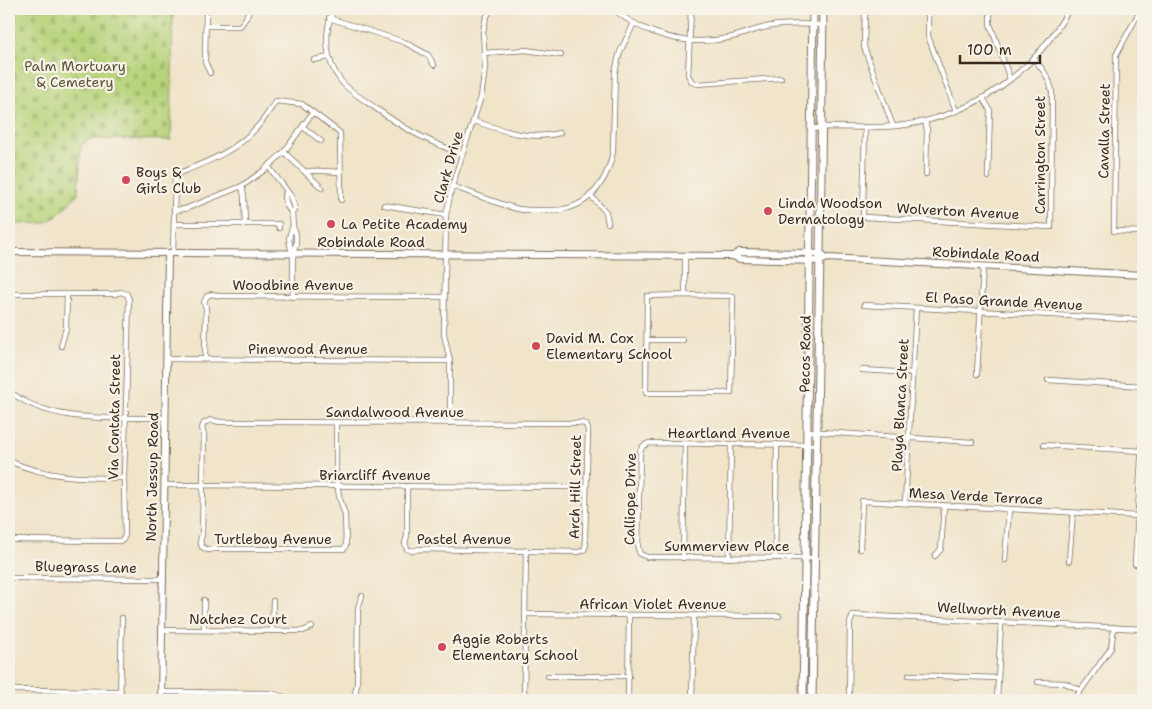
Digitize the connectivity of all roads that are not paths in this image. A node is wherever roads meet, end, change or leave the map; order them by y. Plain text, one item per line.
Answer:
1 (206, 9) edge
2 (249, 9) edge
3 (334, 9) edge
4 (491, 9) edge
5 (613, 9) edge
6 (691, 9) edge
7 (813, 9) edge
8 (823, 9) edge
9 (865, 9) edge
10 (928, 9) edge
11 (990, 9) edge
12 (1069, 9) edge
13 (1141, 9) edge
14 (329, 18) junction
15 (634, 23) junction
16 (813, 24) junction
17 (822, 25) junction
18 (206, 26) junction
19 (690, 41) junction
20 (484, 53) junction
21 (561, 55) dead end
22 (329, 57) junction
23 (1034, 59) junction
24 (314, 60) dead end
25 (434, 65) dead end
26 (210, 73) dead end
27 (781, 78) dead end
28 (1010, 79) junction
29 (983, 98) junction
30 (956, 111) junction
31 (313, 112) junction
32 (474, 121) junction
33 (925, 121) junction
34 (893, 126) junction
35 (822, 127) junction
36 (865, 127) junction
37 (303, 128) junction
38 (812, 130) junction
39 (560, 133) dead end
40 (321, 141) dead end
41 (284, 152) junction
42 (462, 154) junction
43 (268, 166) junction
44 (305, 172) junction
45 (340, 172) junction
46 (926, 174) dead end
47 (988, 177) dead end
48 (242, 186) junction
49 (452, 186) junction
50 (322, 188) dead end
51 (590, 196) junction
52 (340, 200) dead end
53 (384, 204) dead end
54 (174, 210) junction
55 (446, 215) junction
56 (608, 223) dead end
57 (174, 224) junction
58 (245, 224) junction
59 (1051, 227) joint
60 (279, 228) dead end
61 (1143, 232) edge
62 (9, 252) edge
63 (170, 253) junction
64 (810, 253) junction
65 (293, 254) junction
66 (445, 254) junction
67 (685, 255) junction
68 (733, 256) junction
69 (820, 257) junction
70 (810, 261) junction
71 (984, 266) junction
72 (1143, 275) edge
73 (9, 294) edge
74 (67, 294) junction
75 (685, 295) junction
76 (293, 297) junction
77 (444, 297) junction
78 (864, 305) dead end
79 (916, 308) junction
80 (981, 312) junction
81 (1143, 320) edge
82 (809, 336) junction
83 (647, 340) junction
84 (683, 340) dead end
85 (61, 346) dead end
86 (167, 359) junction
87 (205, 359) junction
88 (818, 359) junction
89 (450, 361) junction
90 (862, 370) dead end
91 (913, 373) junction
92 (977, 374) dead end
93 (1048, 380) dead end
94 (1143, 386) edge
95 (9, 390) edge
96 (125, 417) junction
97 (166, 418) junction
98 (336, 423) junction
99 (1143, 423) edge
100 (450, 424) junction
101 (586, 424) joint
102 (807, 431) junction
103 (816, 431) junction
104 (909, 438) junction
105 (972, 442) dead end
106 (685, 444) junction
107 (731, 444) junction
108 (777, 444) junction
109 (807, 444) junction
110 (816, 445) junction
111 (1044, 445) dead end
112 (643, 446) joint
113 (1142, 451) junction
114 (9, 461) edge
115 (124, 478) junction
116 (165, 485) junction
117 (203, 485) junction
118 (337, 486) junction
119 (407, 486) junction
120 (586, 487) junction
121 (905, 503) junction
122 (944, 505) junction
123 (1009, 509) junction
124 (1073, 513) junction
125 (1138, 516) junction
126 (9, 540) edge
127 (860, 549) dead end
128 (526, 550) junction
129 (584, 550) joint
130 (640, 554) joint
131 (935, 556) dead end
132 (683, 558) junction
133 (729, 558) junction
134 (775, 558) junction
135 (805, 558) junction
136 (814, 558) junction
137 (1006, 560) dead end
138 (1069, 561) dead end
139 (1135, 564) dead end
140 (9, 578) edge
141 (163, 579) junction
142 (362, 596) dead end
143 (204, 600) dead end
144 (273, 601) dead end
145 (526, 614) junction
146 (630, 615) junction
147 (694, 615) junction
148 (780, 616) dead end
149 (122, 618) dead end
150 (1001, 622) junction
151 (312, 626) dead end
152 (1114, 627) junction
153 (1143, 629) edge
154 (162, 630) junction
155 (204, 630) junction
156 (272, 631) junction
157 (909, 675) dead end
158 (548, 676) dead end
159 (629, 676) junction
160 (998, 678) junction
161 (1038, 682) dead end
162 (9, 690) edge
163 (1080, 690) junction
164 (121, 691) junction
165 (161, 692) junction
166 (200, 692) junction
167 (262, 692) junction
168 (1143, 693) edge
169 (120, 700) edge
170 (161, 700) edge
171 (200, 700) edge
172 (262, 700) edge
173 (294, 700) edge
174 (354, 700) edge
175 (524, 700) edge
176 (628, 700) edge
177 (692, 700) edge
178 (803, 700) edge
179 (812, 700) edge
180 (849, 700) edge
181 (997, 700) edge
182 (1074, 700) edge
183 (1137, 700) edge

1 - 18 street
2 - 18 street
3 - 14 street
4 - 20 street, Clark Drive
5 - 15 street
6 - 19 street
7 - 16 main road, Pecos Road
8 - 17 main road, Pecos Road
9 - 34 street
10 - 30 street
11 - 28 street
12 - 23 street
13 - 61 street, Cavalla Street
14 - 22 street
14 - 25 street
15 - 19 street
15 - 51 street
16 - 17 street
16 - 19 street
16 - 38 main road, Pecos Road
17 - 35 main road, Pecos Road
18 - 26 street
19 - 27 street
20 - 21 street
20 - 32 street, Clark Drive
22 - 24 street
22 - 42 street
23 - 28 street
23 - 59 street, Carrington Street
28 - 29 street
29 - 30 street
29 - 47 street
30 - 33 street
31 - 37 street
31 - 45 street
31 - 54 street
32 - 39 street
32 - 42 street, Clark Drive
33 - 34 street
33 - 46 street
34 - 36 street
35 - 36 street
35 - 38 street
35 - 69 main road, Pecos Road
36 - 59 street, Wolverton Avenue
37 - 40 street
37 - 41 street
38 - 64 main road, Pecos Road
41 - 43 street
41 - 44 street
42 - 49 street, Clark Drive
43 - 48 street
43 - 65 street
44 - 45 street
44 - 50 street
45 - 52 street
48 - 54 street
48 - 58 street
49 - 51 street
49 - 55 street, Clark Drive
51 - 56 street
53 - 55 street
54 - 57 street
55 - 66 street, Clark Drive
57 - 58 street
57 - 63 street
58 - 60 street
62 - 63 street, Robindale Road
63 - 65 street, Robindale Road
63 - 86 street, North Jessup Road
64 - 68 street, Robindale Road
64 - 69 street, Robindale Road
64 - 70 main road, Pecos Road
65 - 66 street, Robindale Road
65 - 76 street
66 - 67 street, Robindale Road
66 - 77 street, Clark Drive
67 - 68 street, Robindale Road
67 - 75 street
68 - 70 street, Robindale Road
69 - 70 street, Robindale Road
69 - 71 street, Robindale Road
69 - 88 main road, Pecos Road
70 - 82 main road, Pecos Road
71 - 72 street, Robindale Road
71 - 80 street
73 - 74 street
74 - 85 street
74 - 96 street, Via Contata Street
75 - 83 street
75 - 83 street
76 - 77 street, Woodbine Avenue
76 - 87 street, Woodbine Avenue
77 - 89 street, Clark Drive
78 - 79 street, El Paso Grande Avenue
79 - 80 street, El Paso Grande Avenue
79 - 91 street, Playa Blanca Street
80 - 81 street, El Paso Grande Avenue
80 - 92 street
82 - 88 main road
82 - 102 main road, Pecos Road
83 - 84 street
86 - 87 street, Pinewood Avenue
86 - 97 street, North Jessup Road
87 - 89 street, Pinewood Avenue
88 - 103 main road, Pecos Road
89 - 100 street, Clark Drive
90 - 91 street
91 - 104 street, Playa Blanca Street
93 - 94 street
95 - 96 street
96 - 97 street
96 - 115 street, Via Contata Street
97 - 116 street, North Jessup Road
98 - 100 street, Sandalwood Avenue
98 - 117 street, Sandalwood Avenue
98 - 118 street
99 - 113 street
100 - 101 street, Sandalwood Avenue
101 - 120 street, Arch Hill Street
102 - 103 street
102 - 109 main road, Pecos Road
103 - 104 street
103 - 110 main road, Pecos Road
104 - 105 street
104 - 121 street, Playa Blanca Street
106 - 107 street, Heartland Avenue
106 - 112 street, Heartland Avenue
106 - 132 street
107 - 108 street, Heartland Avenue
107 - 133 street
108 - 109 street, Heartland Avenue
108 - 134 street
109 - 110 street, Heartland Avenue
109 - 135 main road, Pecos Road
110 - 136 main road, Pecos Road
111 - 113 street
112 - 130 street, Calliope Drive
113 - 125 street
114 - 115 street
115 - 126 street, Via Contata Street
116 - 117 street, Briarcliff Avenue
116 - 141 street, North Jessup Road
117 - 118 street, Briarcliff Avenue
117 - 118 street, Turtlebay Avenue
118 - 119 street, Briarcliff Avenue
119 - 120 street, Briarcliff Avenue
119 - 128 street, Pastel Avenue
120 - 129 street, Arch Hill Street
121 - 122 street, Mesa Verde Terrace
121 - 127 street, Mesa Verde Terrace
122 - 123 street, Mesa Verde Terrace
122 - 131 street
123 - 124 street, Mesa Verde Terrace
123 - 137 street
124 - 125 street, Mesa Verde Terrace
124 - 138 street
125 - 139 street
128 - 129 street, Pastel Avenue
128 - 145 street
130 - 132 street, Summerview Place
132 - 133 street, Summerview Place
133 - 134 street, Summerview Place
134 - 135 street, Summerview Place
135 - 136 street, Summerview Place
135 - 178 main road, Pecos Road
136 - 179 main road, Pecos Road
140 - 141 street, Bluegrass Lane
141 - 154 street, North Jessup Road
142 - 174 street
143 - 155 street
144 - 156 street
145 - 146 street, African Violet Avenue
145 - 175 street
146 - 147 street, African Violet Avenue
146 - 159 street
147 - 148 street, African Violet Avenue
147 - 177 street
149 - 164 street
150 - 152 street, Wellworth Avenue
150 - 160 street
150 - 180 street, Wellworth Avenue
151 - 156 street, Natchez Court
152 - 153 street, Wellworth Avenue
152 - 163 street
154 - 155 street, Natchez Court
154 - 165 street, North Jessup Road
155 - 156 street, Natchez Court
157 - 160 street
158 - 159 street
159 - 176 street
160 - 181 street
161 - 163 street
162 - 164 street
163 - 182 street
164 - 169 street
165 - 166 street
165 - 170 street, North Jessup Road
166 - 167 street
166 - 171 street
167 - 172 street
167 - 173 street
168 - 183 street

